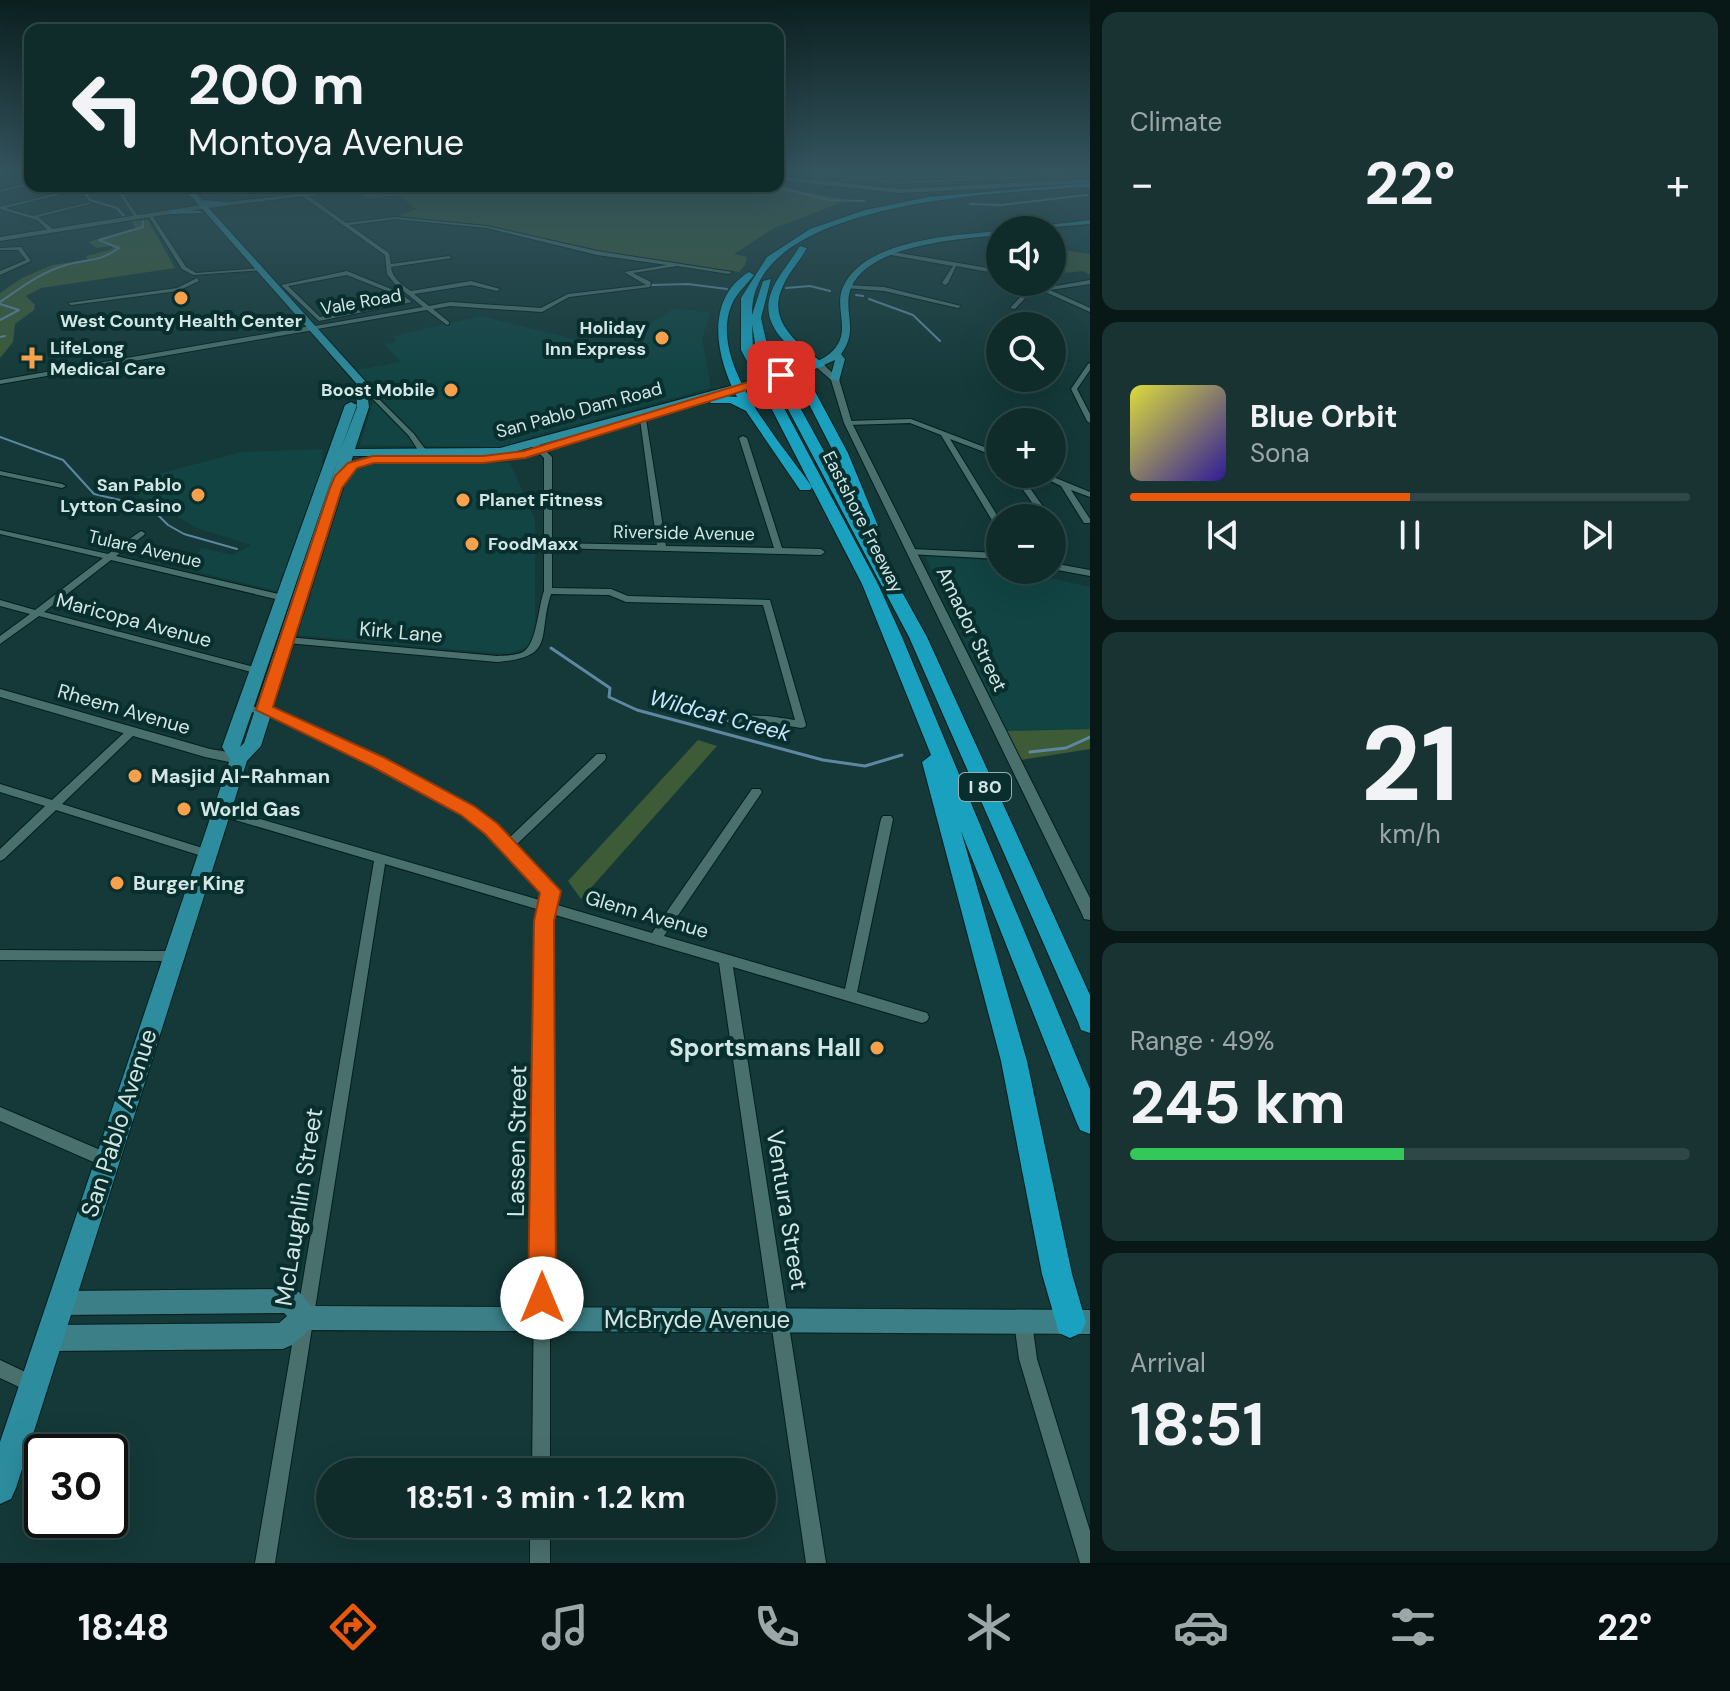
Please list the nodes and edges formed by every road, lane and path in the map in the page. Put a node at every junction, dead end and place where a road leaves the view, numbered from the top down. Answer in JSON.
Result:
{"nodes":[{"id":1,"x":168,"y":243,"type":"edge"},
{"id":2,"x":228,"y":243,"type":"edge"},
{"id":3,"x":234,"y":243,"type":"edge"},
{"id":4,"x":372,"y":243,"type":"edge"},
{"id":5,"x":548,"y":243,"type":"edge"},
{"id":6,"x":793,"y":243,"type":"edge"},
{"id":7,"x":813,"y":243,"type":"edge"},
{"id":8,"x":934,"y":243,"type":"edge"},
{"id":9,"x":803,"y":248,"type":"junction"},
{"id":10,"x":0,"y":249,"type":"edge"},
{"id":11,"x":887,"y":253,"type":"junction"},
{"id":12,"x":770,"y":257,"type":"junction"},
{"id":13,"x":449,"y":258,"type":"dead end"},
{"id":14,"x":675,"y":265,"type":"junction"},
{"id":15,"x":388,"y":266,"type":"junction"},
{"id":16,"x":954,"y":267,"type":"junction"},
{"id":17,"x":184,"y":268,"type":"junction"},
{"id":18,"x":254,"y":270,"type":"junction"},
{"id":19,"x":986,"y":270,"type":"edge"},
{"id":20,"x":729,"y":272,"type":"dead end"},
{"id":21,"x":0,"y":273,"type":"edge"},
{"id":22,"x":197,"y":277,"type":"junction"},
{"id":23,"x":180,"y":279,"type":"junction"},
{"id":24,"x":1090,"y":282,"type":"edge"},
{"id":25,"x":945,"y":283,"type":"dead end"},
{"id":26,"x":1066,"y":285,"type":"edge"},
{"id":27,"x":178,"y":289,"type":"junction"},
{"id":28,"x":497,"y":289,"type":"dead end"},
{"id":29,"x":846,"y":289,"type":"junction"},
{"id":30,"x":410,"y":293,"type":"junction"},
{"id":31,"x":1024,"y":296,"type":"edge"},
{"id":32,"x":1061,"y":296,"type":"edge"},
{"id":33,"x":71,"y":303,"type":"dead end"},
{"id":34,"x":958,"y":306,"type":"dead end"},
{"id":35,"x":427,"y":307,"type":"junction"},
{"id":36,"x":1013,"y":308,"type":"dead end"},
{"id":37,"x":1090,"y":310,"type":"edge"},
{"id":38,"x":389,"y":311,"type":"junction"},
{"id":39,"x":447,"y":323,"type":"dead end"},
{"id":40,"x":307,"y":328,"type":"junction"},
{"id":41,"x":805,"y":354,"type":"junction"},
{"id":42,"x":834,"y":355,"type":"junction"},
{"id":43,"x":819,"y":365,"type":"junction"},
{"id":44,"x":1090,"y":365,"type":"edge"},
{"id":45,"x":798,"y":371,"type":"junction"},
{"id":46,"x":347,"y":374,"type":"junction"},
{"id":47,"x":835,"y":379,"type":"junction"},
{"id":48,"x":0,"y":382,"type":"edge"},
{"id":49,"x":363,"y":386,"type":"junction"},
{"id":50,"x":736,"y":387,"type":"junction"},
{"id":51,"x":711,"y":399,"type":"junction"},
{"id":52,"x":755,"y":413,"type":"junction"},
{"id":53,"x":644,"y":415,"type":"junction"},
{"id":54,"x":1090,"y":421,"type":"edge"},
{"id":55,"x":848,"y":423,"type":"junction"},
{"id":56,"x":944,"y":435,"type":"junction"},
{"id":57,"x":743,"y":438,"type":"dead end"},
{"id":58,"x":539,"y":447,"type":"junction"},
{"id":59,"x":986,"y":451,"type":"edge"},
{"id":60,"x":424,"y":453,"type":"junction"},
{"id":61,"x":473,"y":453,"type":"junction"},
{"id":62,"x":342,"y":454,"type":"junction"},
{"id":63,"x":372,"y":456,"type":"junction"},
{"id":64,"x":396,"y":459,"type":"junction"},
{"id":65,"x":437,"y":459,"type":"junction"},
{"id":66,"x":0,"y":473,"type":"edge"},
{"id":67,"x":340,"y":478,"type":"junction"},
{"id":68,"x":62,"y":486,"type":"dead end"},
{"id":69,"x":1066,"y":486,"type":"edge"},
{"id":70,"x":1066,"y":488,"type":"edge"},
{"id":71,"x":1090,"y":495,"type":"edge"},
{"id":72,"x":986,"y":504,"type":"edge"},
{"id":73,"x":1087,"y":521,"type":"dead end"},
{"id":74,"x":0,"y":532,"type":"edge"},
{"id":75,"x":141,"y":533,"type":"dead end"},
{"id":76,"x":547,"y":545,"type":"junction"},
{"id":77,"x":662,"y":549,"type":"junction"},
{"id":78,"x":779,"y":551,"type":"junction"},
{"id":79,"x":821,"y":552,"type":"dead end"},
{"id":80,"x":911,"y":552,"type":"junction"},
{"id":81,"x":875,"y":554,"type":"junction"},
{"id":82,"x":986,"y":555,"type":"edge"},
{"id":83,"x":109,"y":557,"type":"junction"},
{"id":84,"x":1066,"y":569,"type":"edge"},
{"id":85,"x":1090,"y":573,"type":"edge"},
{"id":86,"x":870,"y":584,"type":"junction"},
{"id":87,"x":548,"y":591,"type":"junction"},
{"id":88,"x":284,"y":598,"type":"junction"},
{"id":89,"x":0,"y":603,"type":"edge"},
{"id":90,"x":37,"y":613,"type":"junction"},
{"id":91,"x":295,"y":616,"type":"junction"},
{"id":92,"x":276,"y":617,"type":"junction"},
{"id":93,"x":287,"y":640,"type":"junction"},
{"id":94,"x":0,"y":641,"type":"edge"},
{"id":95,"x":259,"y":671,"type":"junction"},
{"id":96,"x":0,"y":693,"type":"edge"},
{"id":97,"x":919,"y":703,"type":"junction"},
{"id":98,"x":255,"y":710,"type":"junction"},
{"id":99,"x":730,"y":721,"type":"dead end"},
{"id":100,"x":131,"y":732,"type":"junction"},
{"id":101,"x":601,"y":757,"type":"dead end"},
{"id":102,"x":239,"y":759,"type":"junction"},
{"id":103,"x":0,"y":788,"type":"edge"},
{"id":104,"x":756,"y":792,"type":"dead end"},
{"id":105,"x":53,"y":805,"type":"junction"},
{"id":106,"x":222,"y":812,"type":"junction"},
{"id":107,"x":887,"y":819,"type":"dead end"},
{"id":108,"x":508,"y":846,"type":"junction"},
{"id":109,"x":208,"y":854,"type":"junction"},
{"id":110,"x":0,"y":856,"type":"edge"},
{"id":111,"x":380,"y":859,"type":"junction"},
{"id":112,"x":547,"y":907,"type":"junction"},
{"id":113,"x":1090,"y":914,"type":"edge"},
{"id":114,"x":656,"y":937,"type":"junction"},
{"id":115,"x":0,"y":955,"type":"edge"},
{"id":116,"x":174,"y":956,"type":"junction"},
{"id":117,"x":725,"y":958,"type":"junction"},
{"id":118,"x":850,"y":995,"type":"junction"},
{"id":119,"x":922,"y":1017,"type":"dead end"},
{"id":120,"x":1090,"y":1022,"type":"edge"},
{"id":121,"x":0,"y":1114,"type":"edge"},
{"id":122,"x":1090,"y":1121,"type":"edge"},
{"id":123,"x":107,"y":1160,"type":"junction"},
{"id":124,"x":60,"y":1303,"type":"junction"},
{"id":125,"x":305,"y":1318,"type":"junction"},
{"id":126,"x":541,"y":1320,"type":"junction"},
{"id":127,"x":780,"y":1321,"type":"junction"},
{"id":128,"x":1023,"y":1322,"type":"junction"},
{"id":129,"x":1080,"y":1322,"type":"edge"},
{"id":130,"x":49,"y":1338,"type":"junction"},
{"id":131,"x":0,"y":1369,"type":"edge"},
{"id":132,"x":33,"y":1384,"type":"junction"},
{"id":133,"x":541,"y":1458,"type":"edge"},
{"id":134,"x":0,"y":1488,"type":"edge"},
{"id":135,"x":540,"y":1538,"type":"edge"},
{"id":136,"x":265,"y":1563,"type":"edge"},
{"id":137,"x":540,"y":1563,"type":"edge"},
{"id":138,"x":816,"y":1563,"type":"edge"},
{"id":139,"x":1090,"y":1563,"type":"edge"}],
"edges":[{"from":1,"to":17,"type":"street"},
{"from":2,"to":18,"type":"main road"},
{"from":3,"to":18,"type":"main road"},
{"from":4,"to":15,"type":"street"},
{"from":5,"to":14,"type":"street"},
{"from":6,"to":12,"type":"highway","name":"Eastshore Freeway","number":"I 80"},
{"from":7,"to":9,"type":"highway","name":"Eastshore Freeway","number":"I 80"},
{"from":8,"to":11,"type":"main road"},
{"from":9,"to":41,"type":"highway"},
{"from":9,"to":81,"type":"highway","name":"Eastshore Freeway","number":"I 80"},
{"from":10,"to":21,"type":"street"},
{"from":11,"to":16,"type":"street"},
{"from":11,"to":29,"type":"main road"},
{"from":12,"to":50,"type":"highway"},
{"from":12,"to":86,"type":"highway","name":"Eastshore Freeway","number":"I 80"},
{"from":13,"to":15,"type":"street"},
{"from":14,"to":20,"type":"street"},
{"from":14,"to":35,"type":"street","name":"Vale Road"},
{"from":15,"to":30,"type":"street"},
{"from":16,"to":19,"type":"street"},
{"from":16,"to":25,"type":"street"},
{"from":17,"to":22,"type":"street"},
{"from":17,"to":23,"type":"street"},
{"from":18,"to":22,"type":"street"},
{"from":18,"to":40,"type":"main road"},
{"from":22,"to":23,"type":"street"},
{"from":22,"to":27,"type":"street"},
{"from":23,"to":27,"type":"street"},
{"from":24,"to":26,"type":"street"},
{"from":27,"to":33,"type":"street"},
{"from":28,"to":30,"type":"street"},
{"from":29,"to":34,"type":"street"},
{"from":29,"to":42,"type":"main road"},
{"from":30,"to":35,"type":"street"},
{"from":31,"to":36,"type":"street"},
{"from":32,"to":37,"type":"street"},
{"from":35,"to":38,"type":"street","name":"Vale Road"},
{"from":35,"to":39,"type":"street"},
{"from":38,"to":38,"type":"street"},
{"from":38,"to":40,"type":"street","name":"Vale Road"},
{"from":40,"to":46,"type":"main road"},
{"from":40,"to":48,"type":"street","name":"Vale Road"},
{"from":41,"to":42,"type":"highway"},
{"from":41,"to":43,"type":"highway"},
{"from":42,"to":43,"type":"main road","name":"San Pablo Dam Road"},
{"from":42,"to":47,"type":"main road"},
{"from":43,"to":45,"type":"main road","name":"San Pablo Dam Road"},
{"from":43,"to":47,"type":"street"},
{"from":44,"to":54,"type":"street"},
{"from":45,"to":50,"type":"main road","name":"San Pablo Dam Road","bridge":true},
{"from":45,"to":81,"type":"highway"},
{"from":46,"to":49,"type":"main road"},
{"from":46,"to":62,"type":"main road","name":"San Pablo Avenue"},
{"from":47,"to":55,"type":"street","name":"Amador Street"},
{"from":49,"to":60,"type":"street"},
{"from":49,"to":62,"type":"main road","name":"San Pablo Avenue"},
{"from":50,"to":51,"type":"main road","name":"San Pablo Dam Road"},
{"from":50,"to":52,"type":"highway"},
{"from":50,"to":53,"type":"main road","name":"San Pablo Dam Road"},
{"from":51,"to":52,"type":"highway"},
{"from":51,"to":53,"type":"main road","name":"San Pablo Dam Road"},
{"from":52,"to":86,"type":"highway"},
{"from":53,"to":58,"type":"main road","name":"San Pablo Dam Road"},
{"from":53,"to":77,"type":"street"},
{"from":55,"to":56,"type":"street"},
{"from":55,"to":80,"type":"street","name":"Amador Street"},
{"from":56,"to":59,"type":"street"},
{"from":56,"to":72,"type":"street"},
{"from":57,"to":78,"type":"street"},
{"from":58,"to":61,"type":"main road","name":"San Pablo Dam Road"},
{"from":58,"to":65,"type":"main road","name":"San Pablo Dam Road"},
{"from":58,"to":76,"type":"street"},
{"from":60,"to":61,"type":"main road","name":"San Pablo Dam Road"},
{"from":60,"to":63,"type":"main road","name":"San Pablo Dam Road"},
{"from":60,"to":64,"type":"main road"},
{"from":61,"to":65,"type":"main road"},
{"from":62,"to":63,"type":"main road","name":"San Pablo Dam Road"},
{"from":62,"to":67,"type":"main road","name":"San Pablo Avenue"},
{"from":62,"to":88,"type":"main road","name":"San Pablo Avenue"},
{"from":63,"to":64,"type":"main road","name":"San Pablo Dam Road"},
{"from":63,"to":67,"type":"main road"},
{"from":64,"to":65,"type":"main road","name":"San Pablo Dam Road"},
{"from":66,"to":68,"type":"street"},
{"from":67,"to":91,"type":"main road","name":"San Pablo Avenue"},
{"from":69,"to":71,"type":"street"},
{"from":70,"to":73,"type":"street"},
{"from":74,"to":83,"type":"street","name":"Tulare Avenue"},
{"from":75,"to":83,"type":"street"},
{"from":76,"to":77,"type":"street","name":"Riverside Avenue"},
{"from":76,"to":87,"type":"street"},
{"from":77,"to":78,"type":"street","name":"Riverside Avenue"},
{"from":78,"to":79,"type":"street","name":"Riverside Avenue"},
{"from":80,"to":82,"type":"street"},
{"from":80,"to":113,"type":"street","name":"Amador Street"},
{"from":81,"to":120,"type":"highway","name":"Eastshore Freeway","number":"I 80"},
{"from":83,"to":88,"type":"street","name":"Tulare Avenue"},
{"from":83,"to":90,"type":"street"},
{"from":84,"to":85,"type":"street"},
{"from":86,"to":97,"type":"highway","name":"Eastshore Freeway","number":"I 80"},
{"from":87,"to":93,"type":"street","name":"Kirk Lane"},
{"from":87,"to":99,"type":"street"},
{"from":88,"to":91,"type":"main road"},
{"from":88,"to":92,"type":"main road","name":"San Pablo Avenue"},
{"from":89,"to":90,"type":"street","name":"Maricopa Avenue"},
{"from":90,"to":94,"type":"street"},
{"from":90,"to":95,"type":"street","name":"Maricopa Avenue"},
{"from":91,"to":93,"type":"main road","name":"San Pablo Avenue"},
{"from":92,"to":93,"type":"main road"},
{"from":92,"to":95,"type":"main road","name":"San Pablo Avenue"},
{"from":93,"to":98,"type":"main road","name":"San Pablo Avenue"},
{"from":95,"to":98,"type":"main road","name":"San Pablo Avenue"},
{"from":96,"to":100,"type":"street","name":"Rheem Avenue"},
{"from":97,"to":122,"type":"highway","name":"Eastshore Freeway","number":"I 80"},
{"from":97,"to":129,"type":"highway"},
{"from":98,"to":102,"type":"main road","name":"San Pablo Avenue"},
{"from":98,"to":108,"type":"street"},
{"from":100,"to":102,"type":"street","name":"Rheem Avenue"},
{"from":100,"to":105,"type":"street"},
{"from":101,"to":108,"type":"street"},
{"from":102,"to":106,"type":"main road","name":"San Pablo Avenue"},
{"from":103,"to":105,"type":"street"},
{"from":104,"to":114,"type":"street"},
{"from":105,"to":109,"type":"street"},
{"from":105,"to":110,"type":"street"},
{"from":106,"to":109,"type":"main road","name":"San Pablo Avenue"},
{"from":106,"to":111,"type":"street","name":"Glenn Avenue"},
{"from":107,"to":118,"type":"street"},
{"from":108,"to":112,"type":"street"},
{"from":109,"to":116,"type":"main road","name":"San Pablo Avenue"},
{"from":111,"to":112,"type":"street","name":"Glenn Avenue"},
{"from":111,"to":125,"type":"street","name":"McLaughlin Street"},
{"from":112,"to":114,"type":"street","name":"Glenn Avenue"},
{"from":112,"to":126,"type":"street","name":"Lassen Street"},
{"from":114,"to":117,"type":"street","name":"Glenn Avenue"},
{"from":115,"to":116,"type":"street"},
{"from":116,"to":123,"type":"main road","name":"San Pablo Avenue"},
{"from":117,"to":118,"type":"street","name":"Glenn Avenue"},
{"from":117,"to":127,"type":"street","name":"Ventura Street"},
{"from":118,"to":119,"type":"street","name":"Glenn Avenue"},
{"from":121,"to":123,"type":"street"},
{"from":123,"to":124,"type":"main road","name":"San Pablo Avenue"},
{"from":124,"to":125,"type":"main road","name":"McBryde Avenue"},
{"from":124,"to":130,"type":"main road","name":"San Pablo Avenue"},
{"from":125,"to":126,"type":"main road","name":"McBryde Avenue"},
{"from":125,"to":130,"type":"main road","name":"McBryde Avenue"},
{"from":125,"to":136,"type":"street","name":"McLaughlin Street"},
{"from":126,"to":127,"type":"main road","name":"McBryde Avenue"},
{"from":126,"to":133,"type":"street","name":"Lassen Street"},
{"from":127,"to":128,"type":"main road","name":"McBryde Avenue"},
{"from":127,"to":138,"type":"street","name":"Ventura Street"},
{"from":128,"to":129,"type":"main road","name":"McBryde Avenue"},
{"from":128,"to":139,"type":"street"},
{"from":130,"to":132,"type":"main road","name":"San Pablo Avenue"},
{"from":131,"to":132,"type":"street"},
{"from":132,"to":134,"type":"main road","name":"San Pablo Avenue"},
{"from":135,"to":137,"type":"street"}]}
